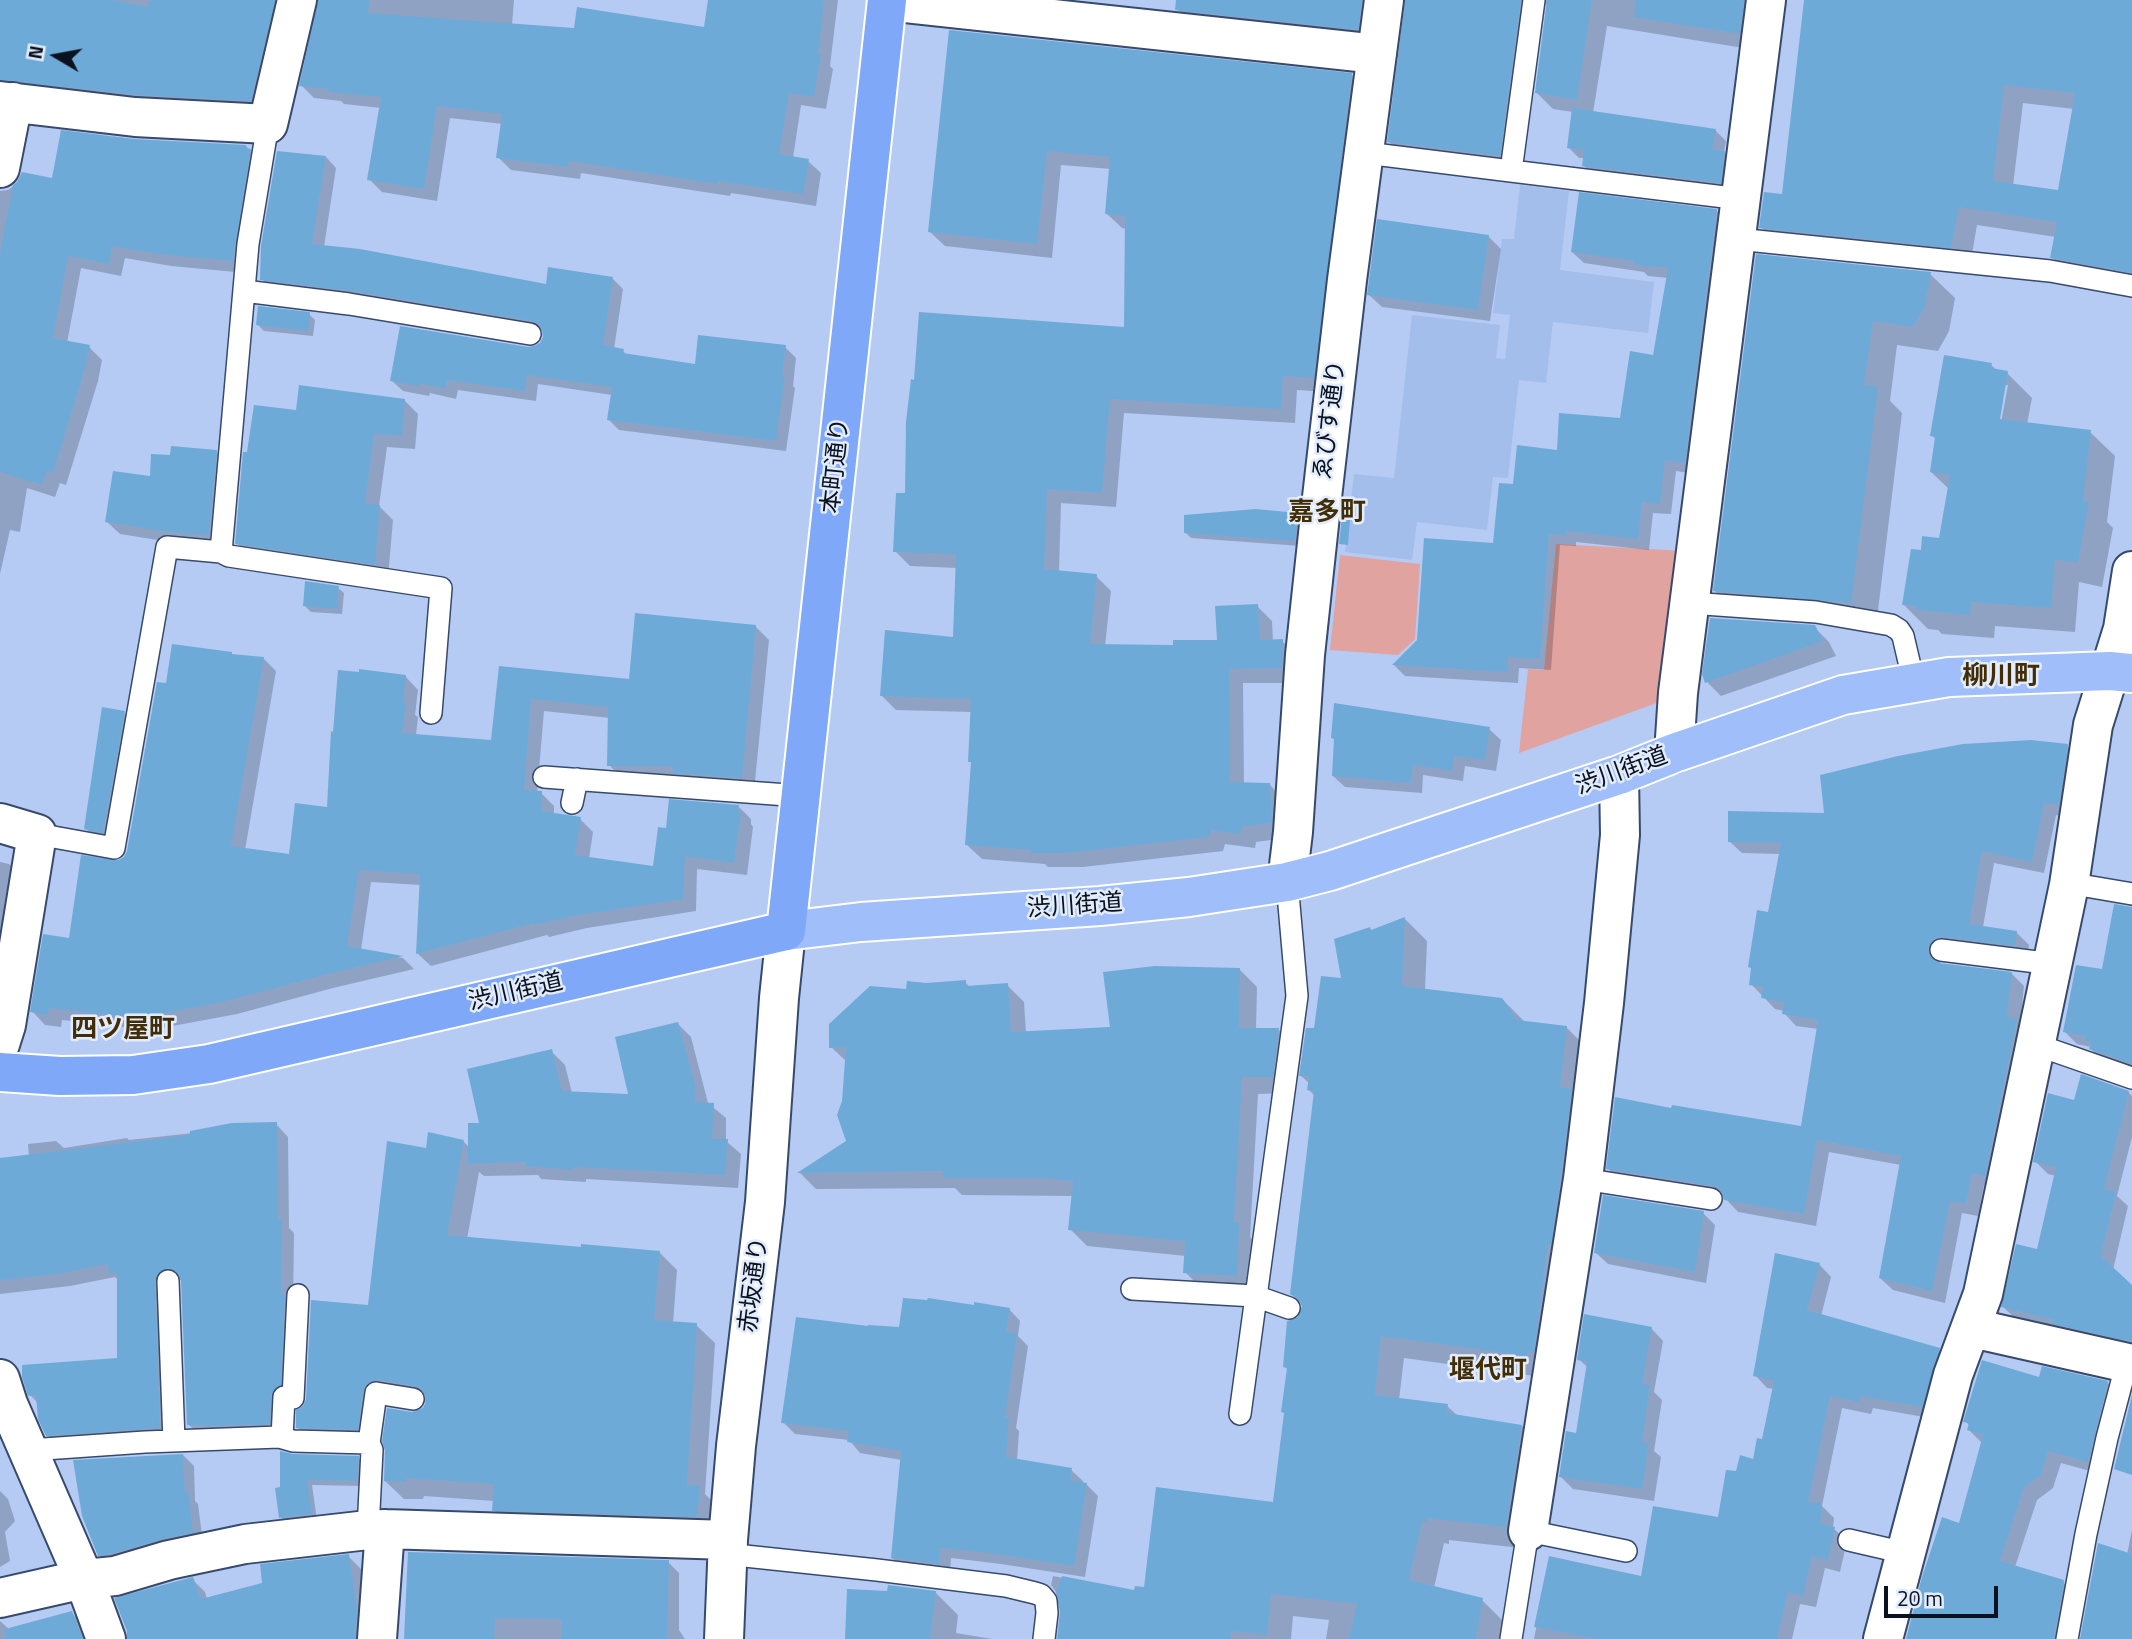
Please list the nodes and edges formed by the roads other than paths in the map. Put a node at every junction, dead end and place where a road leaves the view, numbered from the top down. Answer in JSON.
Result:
{"nodes":[{"id":1,"x":297,"y":0,"type":"edge"},
{"id":2,"x":1384,"y":0,"type":"edge"},
{"id":3,"x":1534,"y":0,"type":"edge"},
{"id":4,"x":1766,"y":0,"type":"edge"},
{"id":5,"x":887,"y":1,"type":"edge"},
{"id":6,"x":1377,"y":54,"type":"junction"},
{"id":7,"x":6,"y":102,"type":"edge"},
{"id":8,"x":268,"y":124,"type":"junction"},
{"id":9,"x":1382,"y":155,"type":"dead end"},
{"id":10,"x":0,"y":168,"type":"edge"},
{"id":11,"x":1511,"y":172,"type":"junction"},
{"id":12,"x":1741,"y":199,"type":"junction"},
{"id":13,"x":1737,"y":239,"type":"junction"},
{"id":14,"x":2132,"y":286,"type":"edge"},
{"id":15,"x":244,"y":291,"type":"junction"},
{"id":16,"x":530,"y":334,"type":"dead end"},
{"id":17,"x":220,"y":552,"type":"junction"},
{"id":18,"x":2132,"y":571,"type":"edge"},
{"id":19,"x":1690,"y":603,"type":"junction"},
{"id":20,"x":2121,"y":672,"type":"edge"},
{"id":21,"x":1913,"y":683,"type":"junction"},
{"id":22,"x":431,"y":713,"type":"dead end"},
{"id":23,"x":1674,"y":754,"type":"junction"},
{"id":24,"x":1619,"y":775,"type":"junction"},
{"id":25,"x":544,"y":777,"type":"dead end"},
{"id":26,"x":577,"y":779,"type":"junction"},
{"id":27,"x":801,"y":796,"type":"junction"},
{"id":28,"x":572,"y":803,"type":"dead end"},
{"id":29,"x":0,"y":823,"type":"edge"},
{"id":30,"x":37,"y":834,"type":"junction"},
{"id":31,"x":1287,"y":882,"type":"junction"},
{"id":32,"x":2068,"y":883,"type":"junction"},
{"id":33,"x":2132,"y":894,"type":"edge"},
{"id":34,"x":786,"y":931,"type":"junction"},
{"id":35,"x":1941,"y":950,"type":"dead end"},
{"id":36,"x":2053,"y":964,"type":"junction"},
{"id":37,"x":0,"y":1044,"type":"edge"},
{"id":38,"x":2037,"y":1045,"type":"junction"},
{"id":39,"x":0,"y":1072,"type":"edge"},
{"id":40,"x":2132,"y":1078,"type":"edge"},
{"id":41,"x":1583,"y":1179,"type":"junction"},
{"id":42,"x":1711,"y":1199,"type":"dead end"},
{"id":43,"x":167,"y":1281,"type":"dead end"},
{"id":44,"x":1132,"y":1289,"type":"dead end"},
{"id":45,"x":298,"y":1296,"type":"dead end"},
{"id":46,"x":1255,"y":1296,"type":"junction"},
{"id":47,"x":1289,"y":1308,"type":"dead end"},
{"id":48,"x":1972,"y":1328,"type":"junction"},
{"id":49,"x":2130,"y":1363,"type":"edge"},
{"id":50,"x":3,"y":1396,"type":"edge"},
{"id":51,"x":413,"y":1399,"type":"dead end"},
{"id":52,"x":1240,"y":1414,"type":"dead end"},
{"id":53,"x":282,"y":1438,"type":"junction"},
{"id":54,"x":174,"y":1441,"type":"junction"},
{"id":55,"x":369,"y":1443,"type":"junction"},
{"id":56,"x":29,"y":1454,"type":"junction"},
{"id":57,"x":377,"y":1530,"type":"junction"},
{"id":58,"x":1528,"y":1531,"type":"junction"},
{"id":59,"x":1849,"y":1540,"type":"dead end"},
{"id":60,"x":727,"y":1547,"type":"junction"},
{"id":61,"x":1626,"y":1551,"type":"dead end"},
{"id":62,"x":1905,"y":1553,"type":"junction"},
{"id":63,"x":83,"y":1579,"type":"junction"},
{"id":64,"x":0,"y":1598,"type":"edge"},
{"id":65,"x":106,"y":1639,"type":"edge"},
{"id":66,"x":377,"y":1639,"type":"edge"},
{"id":67,"x":724,"y":1639,"type":"edge"},
{"id":68,"x":1044,"y":1639,"type":"edge"},
{"id":69,"x":1511,"y":1639,"type":"edge"},
{"id":70,"x":1883,"y":1639,"type":"edge"},
{"id":71,"x":2067,"y":1639,"type":"edge"}],
"edges":[{"from":1,"to":8,"type":"street"},
{"from":2,"to":6,"type":"street","name":"ゑびす通り"},
{"from":3,"to":11,"type":"lane"},
{"from":4,"to":12,"type":"street"},
{"from":5,"to":6,"type":"street"},
{"from":5,"to":27,"type":"highway","name":"本町通り"},
{"from":6,"to":31,"type":"street","name":"ゑびす通り"},
{"from":7,"to":8,"type":"street"},
{"from":7,"to":10,"type":"street"},
{"from":8,"to":15,"type":"lane"},
{"from":9,"to":11,"type":"lane"},
{"from":11,"to":12,"type":"lane"},
{"from":12,"to":13,"type":"street"},
{"from":13,"to":14,"type":"lane"},
{"from":13,"to":19,"type":"street"},
{"from":15,"to":16,"type":"lane"},
{"from":15,"to":17,"type":"lane"},
{"from":17,"to":22,"type":"lane"},
{"from":17,"to":30,"type":"lane"},
{"from":18,"to":20,"type":"street"},
{"from":19,"to":21,"type":"lane"},
{"from":19,"to":23,"type":"street"},
{"from":20,"to":21,"type":"main road","name":"渋川街道"},
{"from":20,"to":32,"type":"street"},
{"from":21,"to":23,"type":"main road","name":"渋川街道"},
{"from":23,"to":24,"type":"main road","name":"渋川街道"},
{"from":24,"to":31,"type":"main road","name":"渋川街道"},
{"from":24,"to":41,"type":"street"},
{"from":25,"to":26,"type":"lane"},
{"from":26,"to":27,"type":"lane"},
{"from":26,"to":28,"type":"lane"},
{"from":27,"to":34,"type":"highway","name":"本町通り"},
{"from":29,"to":30,"type":"street"},
{"from":30,"to":37,"type":"street"},
{"from":31,"to":34,"type":"main road","name":"渋川街道"},
{"from":31,"to":46,"type":"lane"},
{"from":32,"to":33,"type":"lane"},
{"from":32,"to":36,"type":"street"},
{"from":34,"to":39,"type":"highway","name":"渋川街道"},
{"from":34,"to":60,"type":"street","name":"赤坂通り"},
{"from":35,"to":36,"type":"lane"},
{"from":36,"to":38,"type":"street"},
{"from":38,"to":40,"type":"lane"},
{"from":38,"to":48,"type":"street"},
{"from":41,"to":42,"type":"lane"},
{"from":41,"to":58,"type":"street"},
{"from":43,"to":54,"type":"lane"},
{"from":44,"to":46,"type":"lane"},
{"from":45,"to":53,"type":"lane"},
{"from":46,"to":47,"type":"lane"},
{"from":46,"to":52,"type":"lane"},
{"from":48,"to":49,"type":"street"},
{"from":48,"to":62,"type":"street"},
{"from":49,"to":71,"type":"lane"},
{"from":50,"to":56,"type":"street"},
{"from":51,"to":55,"type":"lane"},
{"from":53,"to":54,"type":"lane"},
{"from":53,"to":55,"type":"lane"},
{"from":54,"to":56,"type":"lane"},
{"from":55,"to":57,"type":"lane"},
{"from":56,"to":63,"type":"street"},
{"from":57,"to":60,"type":"street"},
{"from":57,"to":63,"type":"street"},
{"from":57,"to":66,"type":"street"},
{"from":58,"to":61,"type":"lane"},
{"from":58,"to":69,"type":"lane"},
{"from":59,"to":62,"type":"lane"},
{"from":60,"to":67,"type":"street","name":"赤坂通り"},
{"from":60,"to":68,"type":"lane"},
{"from":62,"to":70,"type":"street"},
{"from":63,"to":64,"type":"street"},
{"from":63,"to":65,"type":"street"}]}
